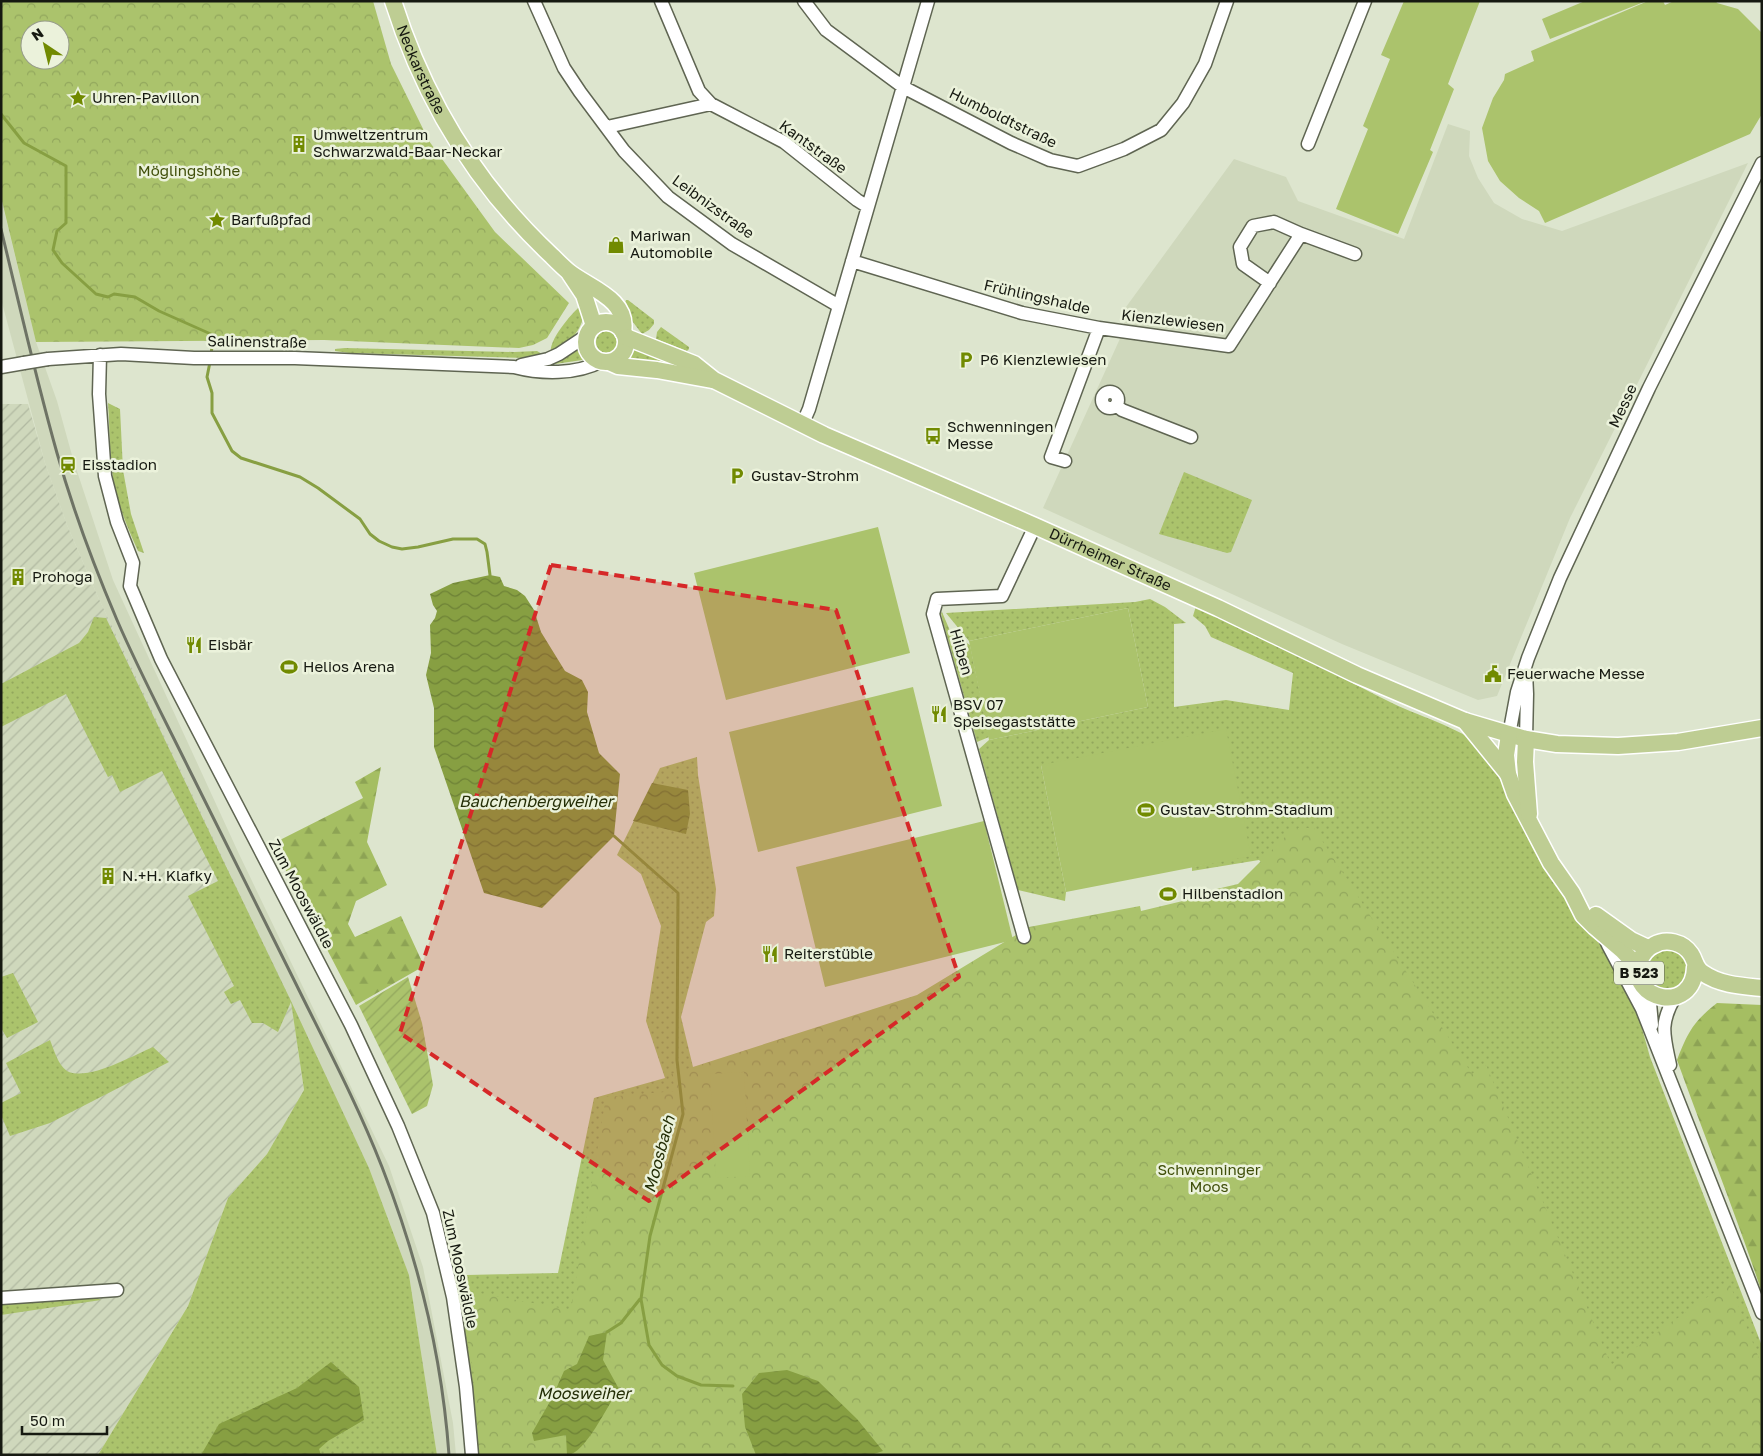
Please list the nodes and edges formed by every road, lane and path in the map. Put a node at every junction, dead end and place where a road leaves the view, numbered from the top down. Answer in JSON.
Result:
{"nodes":[{"id":1,"x":393,"y":1,"type":"edge"},
{"id":2,"x":534,"y":1,"type":"edge"},
{"id":3,"x":661,"y":1,"type":"edge"},
{"id":4,"x":804,"y":1,"type":"edge"},
{"id":5,"x":928,"y":1,"type":"edge"},
{"id":6,"x":1227,"y":1,"type":"edge"},
{"id":7,"x":1364,"y":1,"type":"edge"},
{"id":8,"x":903,"y":87,"type":"junction"},
{"id":9,"x":710,"y":104,"type":"junction"},
{"id":10,"x":607,"y":127,"type":"junction"},
{"id":11,"x":1308,"y":144,"type":"dead end"},
{"id":12,"x":1762,"y":163,"type":"edge"},
{"id":13,"x":868,"y":207,"type":"junction"},
{"id":14,"x":1301,"y":234,"type":"junction"},
{"id":15,"x":1355,"y":254,"type":"dead end"},
{"id":16,"x":852,"y":261,"type":"junction"},
{"id":17,"x":569,"y":272,"type":"junction"},
{"id":18,"x":1270,"y":283,"type":"junction"},
{"id":19,"x":839,"y":306,"type":"junction"},
{"id":20,"x":1099,"y":328,"type":"junction"},
{"id":21,"x":591,"y":330,"type":"junction"},
{"id":22,"x":624,"y":334,"type":"junction"},
{"id":23,"x":100,"y":354,"type":"junction"},
{"id":24,"x":605,"y":361,"type":"junction"},
{"id":25,"x":514,"y":366,"type":"junction"},
{"id":26,"x":1,"y":367,"type":"edge"},
{"id":27,"x":714,"y":380,"type":"junction"},
{"id":28,"x":1116,"y":405,"type":"dead end"},
{"id":29,"x":802,"y":425,"type":"junction"},
{"id":30,"x":1191,"y":437,"type":"dead end"},
{"id":31,"x":1065,"y":461,"type":"dead end"},
{"id":32,"x":1035,"y":526,"type":"junction"},
{"id":33,"x":1526,"y":667,"type":"junction"},
{"id":34,"x":1465,"y":721,"type":"junction"},
{"id":35,"x":1762,"y":728,"type":"edge"},
{"id":36,"x":1508,"y":735,"type":"junction"},
{"id":37,"x":1526,"y":739,"type":"junction"},
{"id":38,"x":1508,"y":774,"type":"junction"},
{"id":39,"x":1529,"y":820,"type":"junction"},
{"id":40,"x":1572,"y":893,"type":"junction"},
{"id":41,"x":1605,"y":936,"type":"junction"},
{"id":42,"x":1024,"y":937,"type":"dead end"},
{"id":43,"x":1648,"y":948,"type":"junction"},
{"id":44,"x":1638,"y":967,"type":"junction"},
{"id":45,"x":1695,"y":967,"type":"junction"},
{"id":46,"x":1762,"y":988,"type":"edge"},
{"id":47,"x":1649,"y":992,"type":"junction"},
{"id":48,"x":1682,"y":993,"type":"junction"},
{"id":49,"x":1762,"y":996,"type":"edge"},
{"id":50,"x":1653,"y":1036,"type":"junction"},
{"id":51,"x":1678,"y":1100,"type":"junction"},
{"id":52,"x":117,"y":1290,"type":"dead end"},
{"id":53,"x":1,"y":1298,"type":"edge"},
{"id":54,"x":1762,"y":1313,"type":"edge"},
{"id":55,"x":472,"y":1455,"type":"edge"}],
"edges":[{"from":1,"to":17,"type":"main road","name":"Neckarstraße"},
{"from":2,"to":10,"type":"street","name":"Leibnizstraße"},
{"from":3,"to":9,"type":"street","name":"Kantstraße"},
{"from":4,"to":8,"type":"street","name":"Humboldtstraße"},
{"from":5,"to":8,"type":"street"},
{"from":6,"to":8,"type":"street","name":"Humboldtstraße"},
{"from":7,"to":11,"type":"street"},
{"from":8,"to":13,"type":"street"},
{"from":9,"to":10,"type":"street"},
{"from":9,"to":13,"type":"street","name":"Kantstraße"},
{"from":10,"to":19,"type":"street","name":"Leibnizstraße"},
{"from":12,"to":33,"type":"street","name":"Messe"},
{"from":13,"to":16,"type":"street"},
{"from":14,"to":15,"type":"street"},
{"from":14,"to":18,"type":"street","name":"Kienzlewiesen"},
{"from":14,"to":18,"type":"street"},
{"from":16,"to":19,"type":"street"},
{"from":16,"to":20,"type":"street","name":"Frühlingshalde"},
{"from":17,"to":21,"type":"main road","name":"Neckarstraße"},
{"from":17,"to":22,"type":"main road","name":"Neckarstraße"},
{"from":18,"to":20,"type":"street","name":"Kienzlewiesen"},
{"from":19,"to":29,"type":"street"},
{"from":20,"to":31,"type":"street","name":"Frühlingshalde"},
{"from":21,"to":22,"type":"main road"},
{"from":21,"to":24,"type":"main road"},
{"from":21,"to":25,"type":"street","name":"Salinenstraße"},
{"from":22,"to":24,"type":"main road"},
{"from":22,"to":27,"type":"main road","name":"Dürrheimer Straße"},
{"from":23,"to":25,"type":"street","name":"Salinenstraße"},
{"from":23,"to":26,"type":"street","name":"Salinenstraße","bridge":true},
{"from":23,"to":55,"type":"street","name":"Zum Mooswäldle"},
{"from":24,"to":25,"type":"street","name":"Salinenstraße"},
{"from":24,"to":27,"type":"main road","name":"Dürrheimer Straße"},
{"from":27,"to":29,"type":"main road","name":"Dürrheimer Straße"},
{"from":28,"to":30,"type":"street"},
{"from":29,"to":32,"type":"main road","name":"Dürrheimer Straße"},
{"from":32,"to":34,"type":"main road","name":"Dürrheimer Straße"},
{"from":32,"to":42,"type":"street","name":"Hilben"},
{"from":33,"to":36,"type":"street","name":"Messe"},
{"from":33,"to":37,"type":"street","name":"Messe"},
{"from":34,"to":36,"type":"main road","name":"Dürrheimer Straße"},
{"from":34,"to":38,"type":"main road"},
{"from":35,"to":37,"type":"main road","name":"Dürrheimer Straße"},
{"from":36,"to":37,"type":"main road","name":"Dürrheimer Straße"},
{"from":36,"to":38,"type":"main road"},
{"from":37,"to":39,"type":"main road"},
{"from":38,"to":39,"type":"main road"},
{"from":39,"to":40,"type":"main road"},
{"from":40,"to":41,"type":"main road"},
{"from":40,"to":43,"type":"main road"},
{"from":41,"to":44,"type":"main road"},
{"from":41,"to":50,"type":"street"},
{"from":43,"to":44,"type":"main road","number":"B 523"},
{"from":43,"to":45,"type":"main road","number":"B 523"},
{"from":44,"to":47,"type":"main road","number":"B 523"},
{"from":45,"to":46,"type":"main road"},
{"from":45,"to":48,"type":"main road"},
{"from":47,"to":48,"type":"main road","number":"B 523"},
{"from":47,"to":50,"type":"street"},
{"from":48,"to":49,"type":"main road"},
{"from":48,"to":51,"type":"street"},
{"from":50,"to":51,"type":"street"},
{"from":51,"to":54,"type":"street"},
{"from":52,"to":53,"type":"street"}]}
